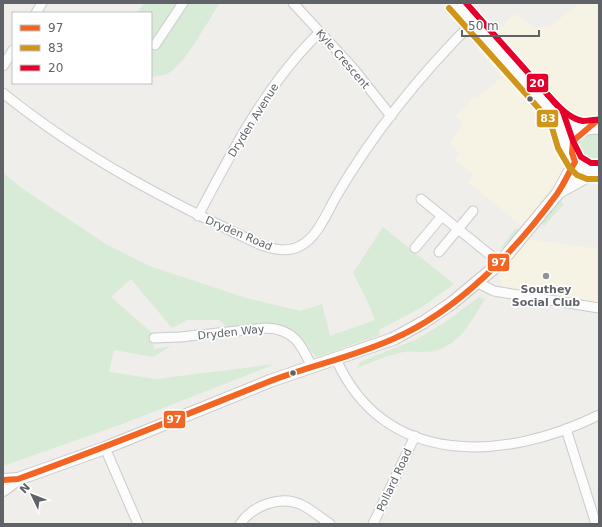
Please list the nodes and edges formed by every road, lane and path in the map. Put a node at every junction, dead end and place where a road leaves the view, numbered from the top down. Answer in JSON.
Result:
{"nodes":[{"id":1,"x":42,"y":3,"type":"edge"},
{"id":2,"x":183,"y":3,"type":"edge"},
{"id":3,"x":293,"y":3,"type":"edge"},
{"id":4,"x":455,"y":3,"type":"edge"},
{"id":5,"x":37,"y":12,"type":"edge"},
{"id":6,"x":472,"y":23,"type":"junction"},
{"id":7,"x":320,"y":32,"type":"junction"},
{"id":8,"x":154,"y":46,"type":"dead end"},
{"id":9,"x":12,"y":52,"type":"edge"},
{"id":10,"x":3,"y":66,"type":"edge"},
{"id":11,"x":3,"y":93,"type":"edge"},
{"id":12,"x":391,"y":116,"type":"junction"},
{"id":13,"x":557,"y":117,"type":"junction"},
{"id":14,"x":599,"y":119,"type":"edge"},
{"id":15,"x":591,"y":128,"type":"edge"},
{"id":16,"x":574,"y":159,"type":"junction"},
{"id":17,"x":597,"y":172,"type":"edge"},
{"id":18,"x":558,"y":193,"type":"junction"},
{"id":19,"x":422,"y":199,"type":"dead end"},
{"id":20,"x":473,"y":211,"type":"dead end"},
{"id":21,"x":198,"y":216,"type":"junction"},
{"id":22,"x":442,"y":216,"type":"junction"},
{"id":23,"x":458,"y":229,"type":"junction"},
{"id":24,"x":414,"y":248,"type":"dead end"},
{"id":25,"x":439,"y":252,"type":"dead end"},
{"id":26,"x":500,"y":263,"type":"junction"},
{"id":27,"x":478,"y":283,"type":"junction"},
{"id":28,"x":599,"y":308,"type":"edge"},
{"id":29,"x":154,"y":338,"type":"dead end"},
{"id":30,"x":336,"y":359,"type":"junction"},
{"id":31,"x":312,"y":367,"type":"junction"},
{"id":32,"x":599,"y":415,"type":"edge"},
{"id":33,"x":566,"y":429,"type":"junction"},
{"id":34,"x":415,"y":436,"type":"junction"},
{"id":35,"x":105,"y":448,"type":"junction"},
{"id":36,"x":18,"y":479,"type":"junction"},
{"id":37,"x":3,"y":480,"type":"edge"},
{"id":38,"x":3,"y":490,"type":"edge"},
{"id":39,"x":597,"y":523,"type":"edge"},
{"id":40,"x":138,"y":524,"type":"edge"},
{"id":41,"x":240,"y":524,"type":"edge"},
{"id":42,"x":330,"y":524,"type":"edge"},
{"id":43,"x":373,"y":524,"type":"edge"}],
"edges":[{"from":1,"to":5,"type":"street"},
{"from":2,"to":8,"type":"street"},
{"from":3,"to":7,"type":"street","name":"Kyle Crescent"},
{"from":4,"to":6,"type":"street"},
{"from":6,"to":12,"type":"street","name":"Dryden Road"},
{"from":6,"to":13,"type":"street"},
{"from":7,"to":12,"type":"street","name":"Kyle Crescent"},
{"from":7,"to":21,"type":"street","name":"Dryden Avenue"},
{"from":9,"to":10,"type":"street"},
{"from":11,"to":21,"type":"street","name":"Dryden Road"},
{"from":12,"to":21,"type":"street","name":"Dryden Road"},
{"from":13,"to":15,"type":"street"},
{"from":13,"to":16,"type":"street"},
{"from":14,"to":15,"type":"street"},
{"from":15,"to":16,"type":"street"},
{"from":16,"to":17,"type":"street"},
{"from":16,"to":18,"type":"street"},
{"from":17,"to":18,"type":"street"},
{"from":18,"to":26,"type":"street"},
{"from":19,"to":22,"type":"street"},
{"from":20,"to":23,"type":"street"},
{"from":22,"to":23,"type":"street"},
{"from":22,"to":24,"type":"street"},
{"from":23,"to":25,"type":"street"},
{"from":23,"to":26,"type":"street"},
{"from":26,"to":27,"type":"street"},
{"from":27,"to":28,"type":"street"},
{"from":27,"to":30,"type":"street"},
{"from":29,"to":31,"type":"street","name":"Dryden Way"},
{"from":30,"to":31,"type":"street"},
{"from":30,"to":34,"type":"street"},
{"from":31,"to":35,"type":"street"},
{"from":32,"to":33,"type":"street"},
{"from":33,"to":34,"type":"street"},
{"from":33,"to":39,"type":"street"},
{"from":34,"to":43,"type":"street","name":"Pollard Road"},
{"from":35,"to":36,"type":"street"},
{"from":35,"to":40,"type":"street"},
{"from":36,"to":37,"type":"street"},
{"from":36,"to":38,"type":"street"},
{"from":41,"to":42,"type":"street"}]}
